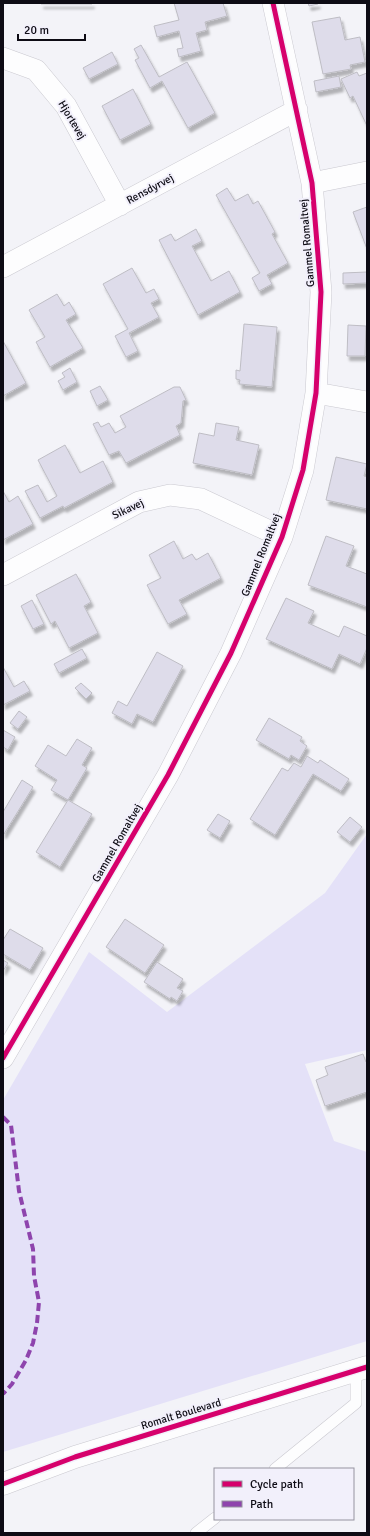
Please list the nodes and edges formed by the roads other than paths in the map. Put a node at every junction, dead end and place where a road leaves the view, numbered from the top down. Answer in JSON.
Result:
{"nodes":[{"id":1,"x":273,"y":3,"type":"edge"},
{"id":2,"x":3,"y":58,"type":"edge"},
{"id":3,"x":297,"y":110,"type":"junction"},
{"id":4,"x":367,"y":172,"type":"edge"},
{"id":5,"x":312,"y":183,"type":"junction"},
{"id":6,"x":120,"y":205,"type":"junction"},
{"id":7,"x":3,"y":268,"type":"edge"},
{"id":8,"x":316,"y":394,"type":"junction"},
{"id":9,"x":367,"y":402,"type":"edge"},
{"id":10,"x":282,"y":537,"type":"junction"},
{"id":11,"x":3,"y":575,"type":"edge"},
{"id":12,"x":3,"y":1058,"type":"edge"},
{"id":13,"x":361,"y":1368,"type":"edge"},
{"id":14,"x":276,"y":1468,"type":"edge"},
{"id":15,"x":3,"y":1484,"type":"edge"},
{"id":16,"x":214,"y":1519,"type":"edge"},
{"id":17,"x":196,"y":1533,"type":"edge"}],
"edges":[{"from":1,"to":3,"type":"street","name":"Gammel Romaltvej"},
{"from":2,"to":6,"type":"street","name":"Hjortevej"},
{"from":3,"to":5,"type":"street","name":"Gammel Romaltvej"},
{"from":3,"to":6,"type":"street","name":"Rensdyrvej"},
{"from":4,"to":5,"type":"street"},
{"from":5,"to":8,"type":"street","name":"Gammel Romaltvej"},
{"from":6,"to":7,"type":"street","name":"Rensdyrvej"},
{"from":8,"to":9,"type":"street"},
{"from":8,"to":10,"type":"street","name":"Gammel Romaltvej"},
{"from":10,"to":11,"type":"street","name":"Sikavej"},
{"from":10,"to":12,"type":"street","name":"Gammel Romaltvej"},
{"from":13,"to":14,"type":"lane","name":"Romalt Boulevard"},
{"from":13,"to":15,"type":"street","name":"Romalt Boulevard"},
{"from":16,"to":17,"type":"lane"}]}
